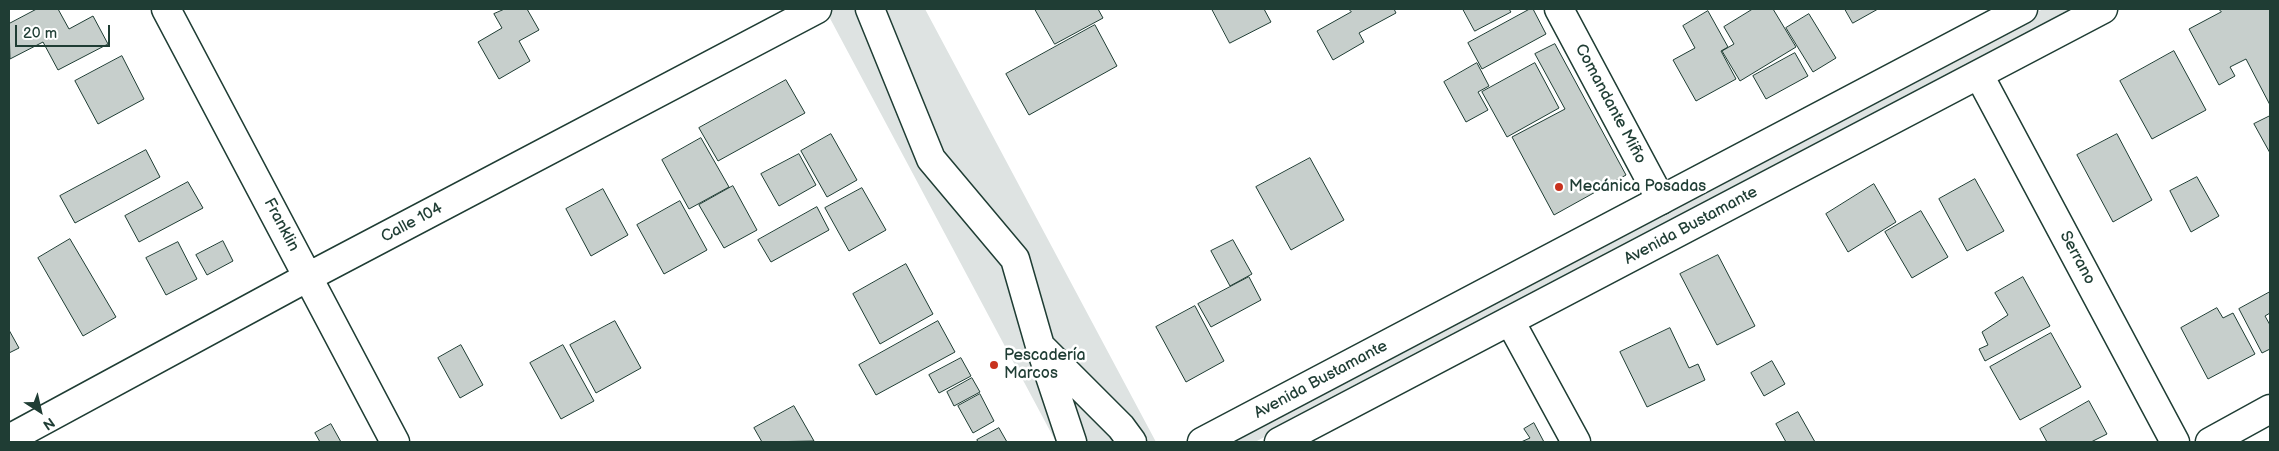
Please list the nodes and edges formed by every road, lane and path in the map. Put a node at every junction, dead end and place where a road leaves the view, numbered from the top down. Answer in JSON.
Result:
{"nodes":[{"id":1,"x":166,"y":9,"type":"edge"},
{"id":2,"x":817,"y":9,"type":"edge"},
{"id":3,"x":870,"y":9,"type":"edge"},
{"id":4,"x":1559,"y":9,"type":"edge"},
{"id":5,"x":2023,"y":9,"type":"edge"},
{"id":6,"x":2103,"y":9,"type":"edge"},
{"id":7,"x":1979,"y":74,"type":"junction"},
{"id":8,"x":1661,"y":200,"type":"junction"},
{"id":9,"x":308,"y":277,"type":"junction"},
{"id":10,"x":1510,"y":321,"type":"junction"},
{"id":11,"x":1040,"y":346,"type":"junction"},
{"id":12,"x":2270,"y":409,"type":"edge"},
{"id":13,"x":9,"y":439,"type":"edge"},
{"id":14,"x":395,"y":442,"type":"edge"},
{"id":15,"x":1072,"y":442,"type":"edge"},
{"id":16,"x":1132,"y":442,"type":"edge"},
{"id":17,"x":1202,"y":442,"type":"edge"},
{"id":18,"x":1280,"y":442,"type":"edge"},
{"id":19,"x":1576,"y":442,"type":"edge"},
{"id":20,"x":2175,"y":442,"type":"edge"},
{"id":21,"x":2210,"y":442,"type":"edge"}],
"edges":[{"from":1,"to":9,"type":"main road","name":"Franklin"},
{"from":2,"to":9,"type":"main road","name":"Calle 104"},
{"from":3,"to":11,"type":"main road"},
{"from":4,"to":8,"type":"main road","name":"Comandante Miño"},
{"from":5,"to":8,"type":"main road","name":"Avenida Bustamante"},
{"from":6,"to":7,"type":"main road","name":"Avenida Bustamante"},
{"from":7,"to":10,"type":"main road","name":"Avenida Bustamante"},
{"from":7,"to":20,"type":"main road","name":"Serrano"},
{"from":8,"to":17,"type":"main road","name":"Avenida Bustamante"},
{"from":9,"to":13,"type":"main road","name":"Calle 104"},
{"from":9,"to":14,"type":"main road","name":"Franklin"},
{"from":10,"to":18,"type":"main road","name":"Avenida Bustamante"},
{"from":10,"to":19,"type":"main road"},
{"from":11,"to":15,"type":"main road"},
{"from":11,"to":16,"type":"main road"},
{"from":12,"to":21,"type":"main road"}]}
